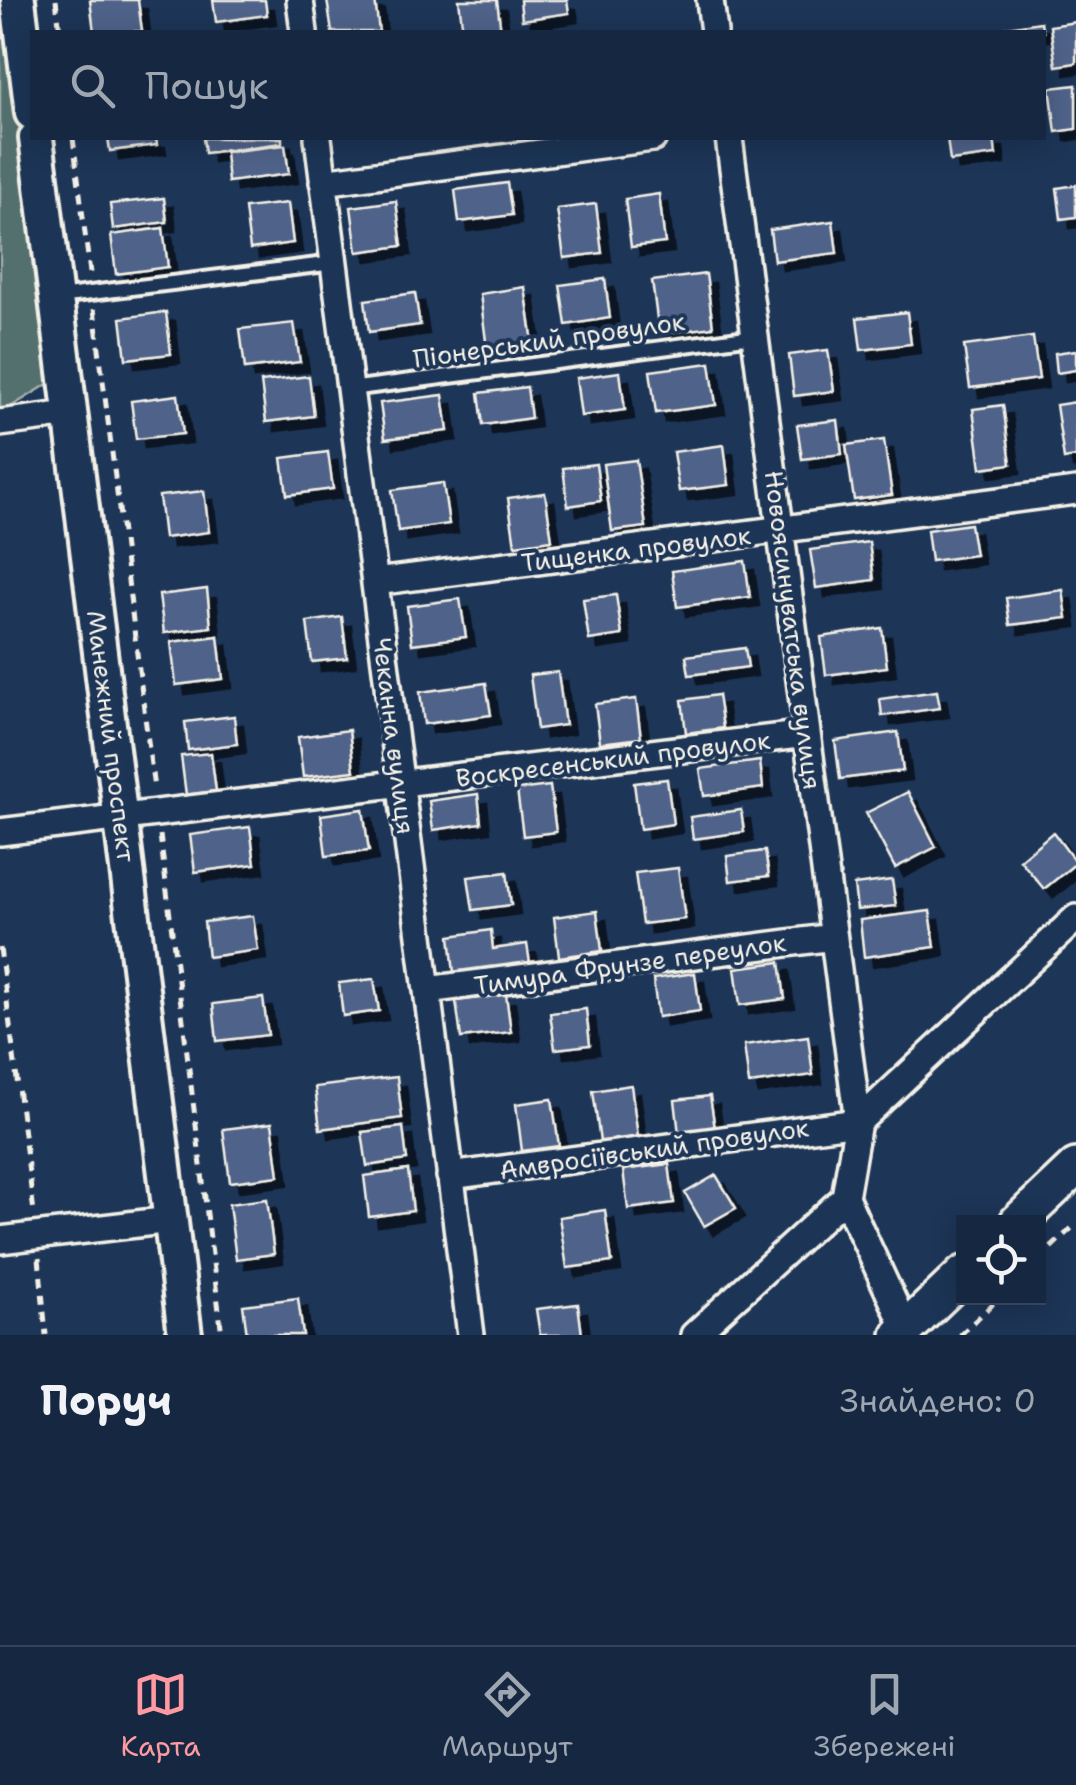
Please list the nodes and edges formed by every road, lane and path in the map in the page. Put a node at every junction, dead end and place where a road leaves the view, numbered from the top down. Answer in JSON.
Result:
{"nodes":[{"id":1,"x":56,"y":0,"type":"edge"},
{"id":2,"x":300,"y":0,"type":"edge"},
{"id":3,"x":710,"y":0,"type":"edge"},
{"id":4,"x":13,"y":9,"type":"edge"},
{"id":5,"x":60,"y":30,"type":"edge"},
{"id":6,"x":304,"y":30,"type":"edge"},
{"id":7,"x":714,"y":30,"type":"edge"},
{"id":8,"x":30,"y":102,"type":"edge"},
{"id":9,"x":36,"y":140,"type":"edge"},
{"id":10,"x":73,"y":140,"type":"edge"},
{"id":11,"x":318,"y":140,"type":"edge"},
{"id":12,"x":638,"y":140,"type":"edge"},
{"id":13,"x":729,"y":140,"type":"edge"},
{"id":14,"x":324,"y":182,"type":"junction"},
{"id":15,"x":334,"y":263,"type":"junction"},
{"id":16,"x":92,"y":293,"type":"junction"},
{"id":17,"x":56,"y":297,"type":"junction"},
{"id":18,"x":754,"y":336,"type":"junction"},
{"id":19,"x":350,"y":389,"type":"junction"},
{"id":20,"x":70,"y":414,"type":"junction"},
{"id":21,"x":0,"y":423,"type":"edge"},
{"id":22,"x":1076,"y":491,"type":"edge"},
{"id":23,"x":780,"y":530,"type":"junction"},
{"id":24,"x":375,"y":582,"type":"junction"},
{"id":25,"x":806,"y":734,"type":"junction"},
{"id":26,"x":400,"y":786,"type":"junction"},
{"id":27,"x":157,"y":813,"type":"junction"},
{"id":28,"x":121,"y":818,"type":"junction"},
{"id":29,"x":0,"y":832,"type":"edge"},
{"id":30,"x":1076,"y":918,"type":"edge"},
{"id":31,"x":833,"y":937,"type":"junction"},
{"id":32,"x":0,"y":948,"type":"edge"},
{"id":33,"x":426,"y":990,"type":"junction"},
{"id":34,"x":858,"y":1122,"type":"junction"},
{"id":35,"x":1076,"y":1167,"type":"edge"},
{"id":36,"x":450,"y":1176,"type":"junction"},
{"id":37,"x":846,"y":1198,"type":"junction"},
{"id":38,"x":1025,"y":1215,"type":"edge"},
{"id":39,"x":171,"y":1220,"type":"junction"},
{"id":40,"x":1076,"y":1224,"type":"edge"},
{"id":41,"x":37,"y":1236,"type":"junction"},
{"id":42,"x":0,"y":1240,"type":"edge"},
{"id":43,"x":1046,"y":1252,"type":"edge"},
{"id":44,"x":956,"y":1282,"type":"edge"},
{"id":45,"x":992,"y":1305,"type":"edge"},
{"id":46,"x":903,"y":1332,"type":"edge"},
{"id":47,"x":46,"y":1335,"type":"edge"},
{"id":48,"x":186,"y":1335,"type":"edge"},
{"id":49,"x":222,"y":1335,"type":"edge"},
{"id":50,"x":470,"y":1335,"type":"edge"},
{"id":51,"x":694,"y":1335,"type":"edge"},
{"id":52,"x":960,"y":1335,"type":"edge"}],
"edges":[{"from":1,"to":5,"type":"path"},
{"from":2,"to":6,"type":"street"},
{"from":3,"to":7,"type":"street"},
{"from":4,"to":8,"type":"street"},
{"from":9,"to":17,"type":"street","name":"Манежний проспект"},
{"from":10,"to":16,"type":"path"},
{"from":11,"to":14,"type":"street","name":"Чеканна вулиця"},
{"from":12,"to":14,"type":"street"},
{"from":13,"to":18,"type":"street","name":"Новоясинуватська вулиця"},
{"from":14,"to":15,"type":"street","name":"Чеканна вулиця"},
{"from":15,"to":16,"type":"lane"},
{"from":15,"to":19,"type":"street","name":"Чеканна вулиця"},
{"from":16,"to":17,"type":"lane"},
{"from":16,"to":27,"type":"path"},
{"from":17,"to":20,"type":"street","name":"Манежний проспект"},
{"from":18,"to":19,"type":"lane","name":"Пiонерський провулок"},
{"from":18,"to":23,"type":"street","name":"Новоясинуватська вулиця"},
{"from":19,"to":24,"type":"street","name":"Чеканна вулиця"},
{"from":20,"to":21,"type":"street"},
{"from":20,"to":28,"type":"street","name":"Манежний проспект"},
{"from":22,"to":23,"type":"street","name":"Тищенка провулок"},
{"from":23,"to":24,"type":"street","name":"Тищенка провулок"},
{"from":23,"to":25,"type":"street","name":"Новоясинуватська вулиця"},
{"from":24,"to":26,"type":"street","name":"Чеканна вулиця"},
{"from":25,"to":26,"type":"street","name":"Воскресенський провулок"},
{"from":25,"to":31,"type":"street","name":"Новоясинуватська вулиця"},
{"from":26,"to":27,"type":"street","name":"Воскресенський провулок"},
{"from":26,"to":33,"type":"street","name":"Чеканна вулиця"},
{"from":27,"to":28,"type":"street","name":"Воскресенський провулок"},
{"from":27,"to":49,"type":"path"},
{"from":28,"to":29,"type":"street","name":"Воскресенський провулок"},
{"from":28,"to":39,"type":"street","name":"Манежний проспект"},
{"from":30,"to":34,"type":"street"},
{"from":31,"to":33,"type":"street","name":"Тимура Фрунзе переулок"},
{"from":31,"to":34,"type":"street","name":"Новоясинуватська вулиця"},
{"from":32,"to":41,"type":"path"},
{"from":33,"to":36,"type":"street","name":"Чеканна вулиця"},
{"from":34,"to":36,"type":"street","name":"Амвросіївський провулок"},
{"from":34,"to":37,"type":"street","name":"Новоясинуватська вулиця"},
{"from":35,"to":38,"type":"main road"},
{"from":36,"to":50,"type":"street","name":"Чеканна вулиця"},
{"from":37,"to":46,"type":"street"},
{"from":37,"to":51,"type":"street"},
{"from":39,"to":41,"type":"street"},
{"from":39,"to":48,"type":"street","name":"Манежний проспект"},
{"from":40,"to":43,"type":"path"},
{"from":41,"to":42,"type":"street"},
{"from":41,"to":47,"type":"path"},
{"from":44,"to":46,"type":"main road"},
{"from":45,"to":52,"type":"path"}]}
